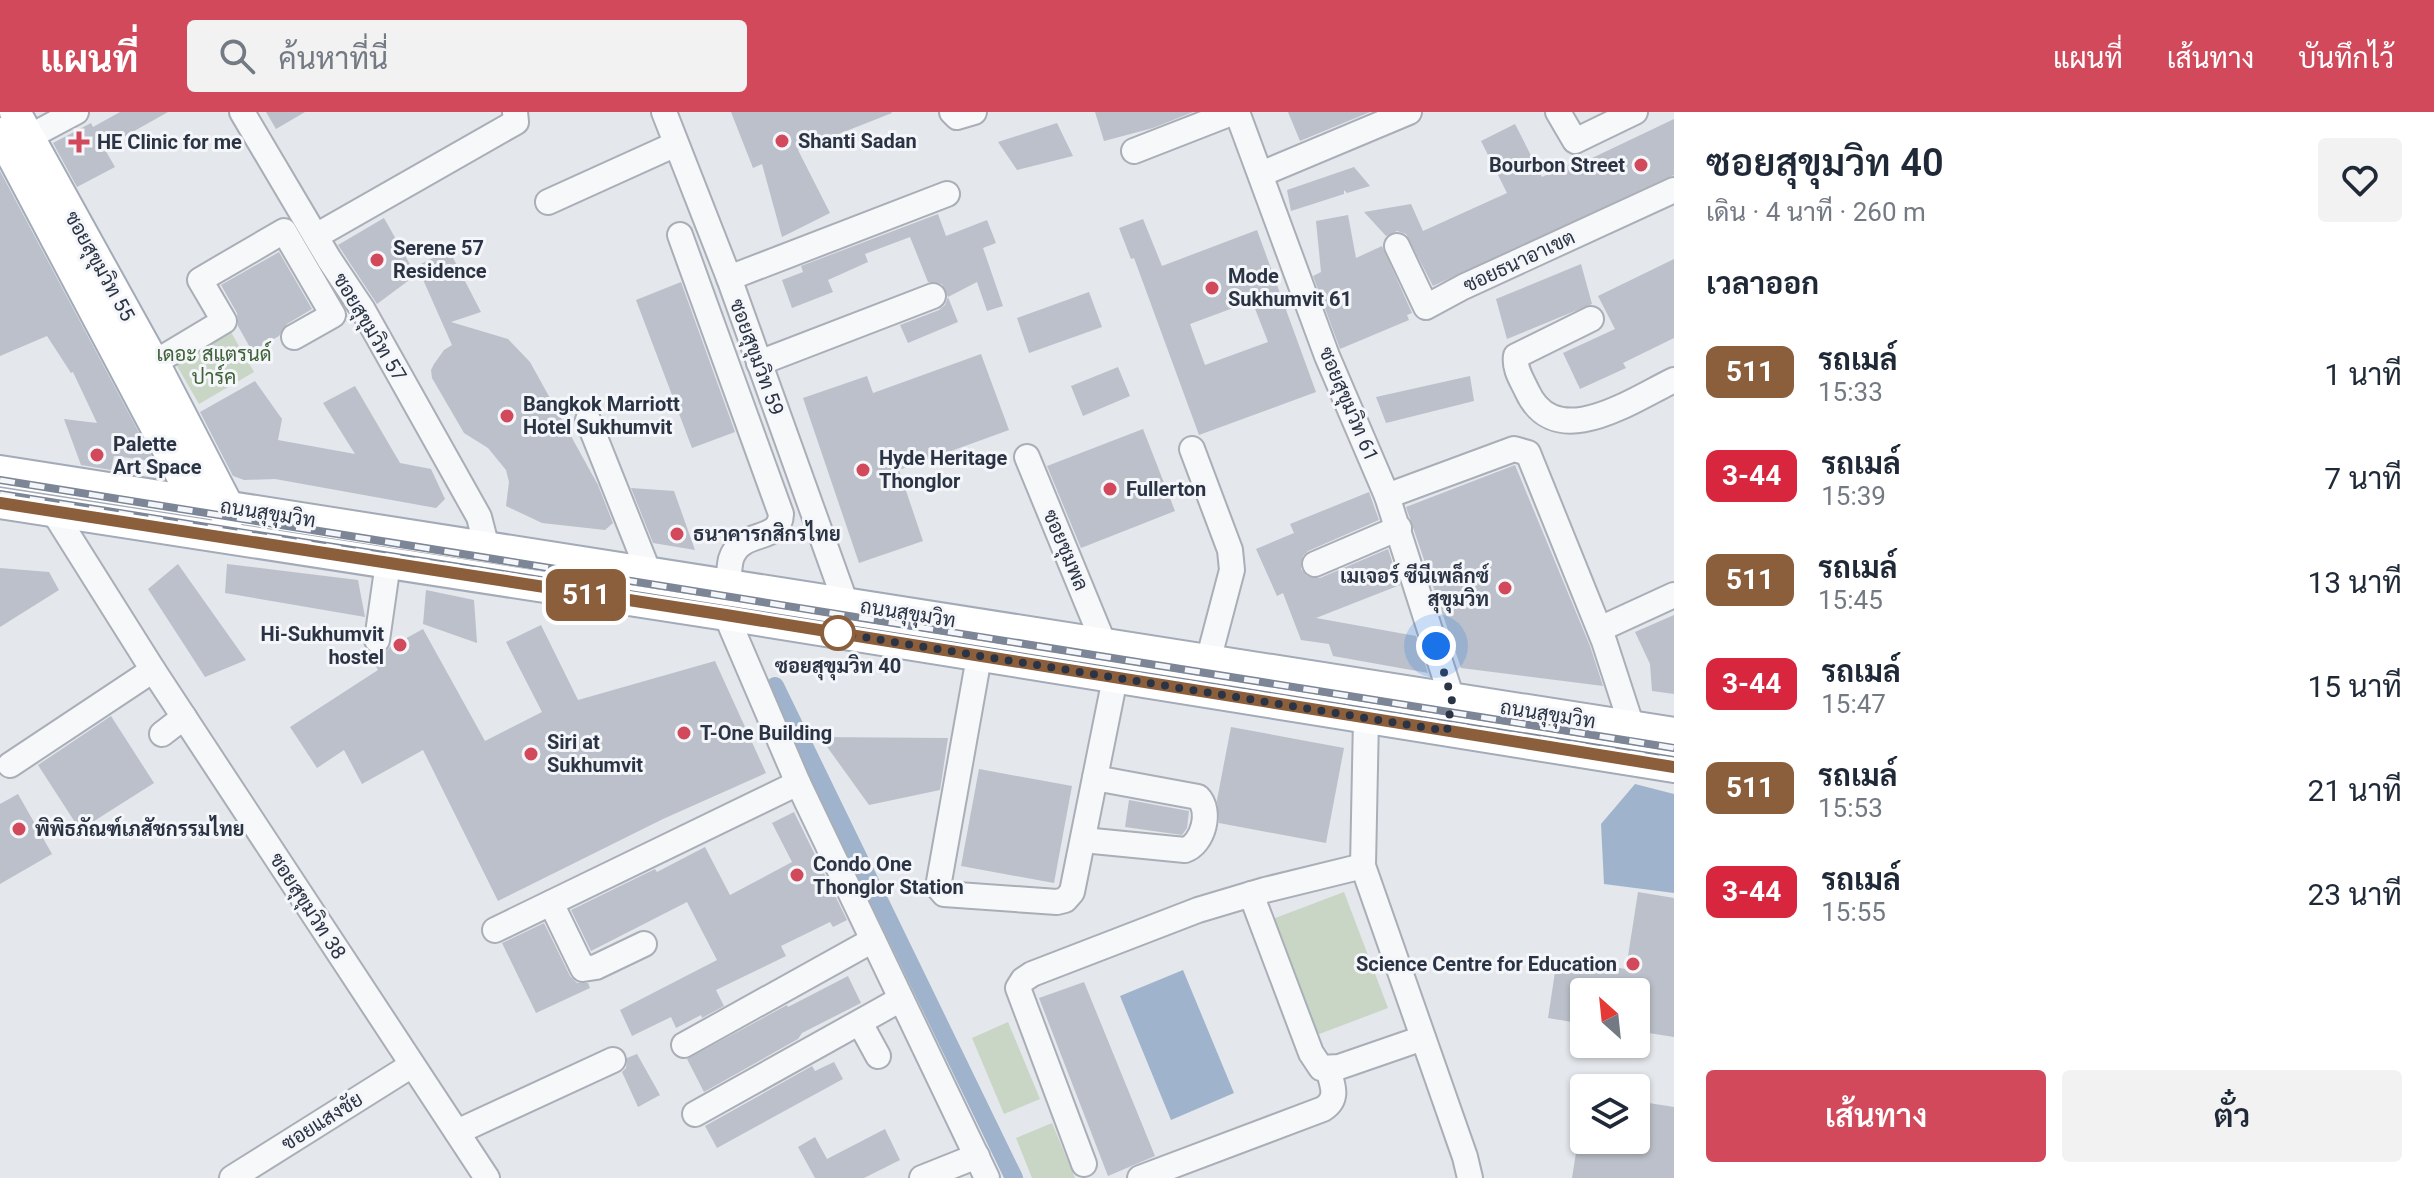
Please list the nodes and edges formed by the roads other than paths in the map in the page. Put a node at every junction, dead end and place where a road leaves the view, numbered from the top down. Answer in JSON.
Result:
{"nodes":[{"id":1,"x":76,"y":112,"type":"edge"},
{"id":2,"x":242,"y":112,"type":"edge"},
{"id":3,"x":515,"y":112,"type":"edge"},
{"id":4,"x":664,"y":112,"type":"edge"},
{"id":5,"x":952,"y":112,"type":"edge"},
{"id":6,"x":974,"y":112,"type":"edge"},
{"id":7,"x":1236,"y":112,"type":"edge"},
{"id":8,"x":1409,"y":112,"type":"edge"},
{"id":9,"x":1558,"y":112,"type":"edge"},
{"id":10,"x":1635,"y":112,"type":"edge"},
{"id":11,"x":15,"y":127,"type":"edge"},
{"id":12,"x":676,"y":144,"type":"junction"},
{"id":13,"x":1134,"y":151,"type":"dead end"},
{"id":14,"x":1261,"y":174,"type":"junction"},
{"id":15,"x":1674,"y":190,"type":"edge"},
{"id":16,"x":947,"y":194,"type":"dead end"},
{"id":17,"x":548,"y":202,"type":"dead end"},
{"id":18,"x":680,"y":235,"type":"dead end"},
{"id":19,"x":316,"y":236,"type":"junction"},
{"id":20,"x":1397,"y":246,"type":"dead end"},
{"id":21,"x":729,"y":278,"type":"junction"},
{"id":22,"x":350,"y":291,"type":"junction"},
{"id":23,"x":933,"y":296,"type":"dead end"},
{"id":24,"x":326,"y":303,"type":"junction"},
{"id":25,"x":1591,"y":319,"type":"dead end"},
{"id":26,"x":294,"y":337,"type":"dead end"},
{"id":27,"x":154,"y":363,"type":"junction"},
{"id":28,"x":759,"y":363,"type":"junction"},
{"id":29,"x":1674,"y":380,"type":"edge"},
{"id":30,"x":588,"y":420,"type":"dead end"},
{"id":31,"x":1192,"y":449,"type":"dead end"},
{"id":32,"x":1027,"y":457,"type":"dead end"},
{"id":33,"x":0,"y":471,"type":"edge"},
{"id":34,"x":1387,"y":496,"type":"junction"},
{"id":35,"x":195,"y":501,"type":"junction"},
{"id":36,"x":0,"y":503,"type":"edge"},
{"id":37,"x":228,"y":506,"type":"junction"},
{"id":38,"x":53,"y":511,"type":"junction"},
{"id":39,"x":188,"y":531,"type":"junction"},
{"id":40,"x":1404,"y":536,"type":"junction"},
{"id":41,"x":227,"y":538,"type":"junction"},
{"id":42,"x":487,"y":548,"type":"junction"},
{"id":43,"x":388,"y":563,"type":"junction"},
{"id":44,"x":1315,"y":564,"type":"dead end"},
{"id":45,"x":649,"y":573,"type":"junction"},
{"id":46,"x":728,"y":585,"type":"junction"},
{"id":47,"x":1674,"y":595,"type":"edge"},
{"id":48,"x":846,"y":604,"type":"junction"},
{"id":49,"x":726,"y":615,"type":"junction"},
{"id":50,"x":1653,"y":618,"type":"dead end"},
{"id":51,"x":1602,"y":635,"type":"junction"},
{"id":52,"x":377,"y":640,"type":"dead end"},
{"id":53,"x":1104,"y":644,"type":"junction"},
{"id":54,"x":979,"y":657,"type":"junction"},
{"id":55,"x":1208,"y":661,"type":"junction"},
{"id":56,"x":153,"y":670,"type":"junction"},
{"id":57,"x":1115,"y":678,"type":"junction"},
{"id":58,"x":1452,"y":699,"type":"junction"},
{"id":59,"x":184,"y":717,"type":"junction"},
{"id":60,"x":1366,"y":718,"type":"junction"},
{"id":61,"x":1632,"y":727,"type":"junction"},
{"id":62,"x":1447,"y":731,"type":"junction"},
{"id":63,"x":1674,"y":733,"type":"edge"},
{"id":64,"x":162,"y":734,"type":"dead end"},
{"id":65,"x":10,"y":765,"type":"dead end"},
{"id":66,"x":1674,"y":767,"type":"edge"},
{"id":67,"x":1095,"y":778,"type":"junction"},
{"id":68,"x":798,"y":783,"type":"junction"},
{"id":69,"x":1083,"y":840,"type":"junction"},
{"id":70,"x":1363,"y":866,"type":"junction"},
{"id":71,"x":1251,"y":894,"type":"junction"},
{"id":72,"x":551,"y":903,"type":"junction"},
{"id":73,"x":495,"y":930,"type":"dead end"},
{"id":74,"x":873,"y":940,"type":"junction"},
{"id":75,"x":644,"y":944,"type":"dead end"},
{"id":76,"x":901,"y":999,"type":"junction"},
{"id":77,"x":860,"y":1023,"type":"junction"},
{"id":78,"x":1423,"y":1038,"type":"junction"},
{"id":79,"x":684,"y":1045,"type":"dead end"},
{"id":80,"x":878,"y":1056,"type":"dead end"},
{"id":81,"x":613,"y":1060,"type":"dead end"},
{"id":82,"x":412,"y":1065,"type":"junction"},
{"id":83,"x":1328,"y":1069,"type":"junction"},
{"id":84,"x":695,"y":1114,"type":"dead end"},
{"id":85,"x":457,"y":1132,"type":"junction"},
{"id":86,"x":977,"y":1156,"type":"junction"},
{"id":87,"x":1084,"y":1164,"type":"dead end"},
{"id":88,"x":232,"y":1178,"type":"edge"},
{"id":89,"x":487,"y":1178,"type":"edge"},
{"id":90,"x":922,"y":1178,"type":"edge"},
{"id":91,"x":987,"y":1178,"type":"edge"},
{"id":92,"x":1140,"y":1178,"type":"edge"},
{"id":93,"x":1470,"y":1178,"type":"edge"}],
"edges":[{"from":1,"to":11,"type":"street"},
{"from":2,"to":19,"type":"street","name":"ซอยสุขุมวิท 57"},
{"from":3,"to":19,"type":"street"},
{"from":4,"to":12,"type":"street","name":"ซอยสุขุมวิท 59"},
{"from":5,"to":6,"type":"street"},
{"from":7,"to":13,"type":"street"},
{"from":7,"to":14,"type":"street","name":"ซอยสุขุมวิท 61"},
{"from":8,"to":14,"type":"street"},
{"from":9,"to":10,"type":"street"},
{"from":11,"to":27,"type":"main road","name":"ซอยสุขุมวิท 55"},
{"from":11,"to":35,"type":"main road","name":"ซอยสุขุมวิท 55"},
{"from":12,"to":17,"type":"street"},
{"from":12,"to":21,"type":"street","name":"ซอยสุขุมวิท 59"},
{"from":14,"to":34,"type":"street","name":"ซอยสุขุมวิท 61"},
{"from":15,"to":20,"type":"street","name":"ซอยธนาอาเขต"},
{"from":16,"to":21,"type":"street"},
{"from":18,"to":46,"type":"street"},
{"from":19,"to":22,"type":"street","name":"ซอยสุขุมวิท 57"},
{"from":21,"to":28,"type":"street","name":"ซอยสุขุมวิท 59"},
{"from":22,"to":24,"type":"street"},
{"from":22,"to":42,"type":"street","name":"ซอยสุขุมวิท 57"},
{"from":23,"to":28,"type":"street"},
{"from":24,"to":26,"type":"street"},
{"from":24,"to":27,"type":"street"},
{"from":25,"to":29,"type":"street"},
{"from":27,"to":37,"type":"main road","name":"ซอยสุขุมวิท 55"},
{"from":28,"to":48,"type":"street","name":"ซอยสุขุมวิท 59"},
{"from":30,"to":45,"type":"street"},
{"from":31,"to":55,"type":"street"},
{"from":32,"to":53,"type":"street","name":"ซอยชุมพล"},
{"from":33,"to":35,"type":"main road","name":"ถนนสุขุมวิท"},
{"from":34,"to":40,"type":"street","name":"ซอยสุขุมวิท 61"},
{"from":34,"to":51,"type":"street"},
{"from":35,"to":37,"type":"main road","name":"ถนนสุขุมวิท"},
{"from":35,"to":39,"type":"main road"},
{"from":36,"to":38,"type":"main road","name":"ถนนสุขุมวิท"},
{"from":37,"to":41,"type":"main road"},
{"from":37,"to":42,"type":"main road","name":"ถนนสุขุมวิท"},
{"from":38,"to":39,"type":"main road","name":"ถนนสุขุมวิท"},
{"from":38,"to":56,"type":"street","name":"ซอยสุขุมวิท 38"},
{"from":39,"to":41,"type":"main road","name":"ถนนสุขุมวิท"},
{"from":40,"to":44,"type":"street"},
{"from":40,"to":58,"type":"street","name":"ซอยสุขุมวิท 61"},
{"from":41,"to":43,"type":"main road","name":"ถนนสุขุมวิท"},
{"from":42,"to":45,"type":"main road","name":"ถนนสุขุมวิท"},
{"from":43,"to":49,"type":"main road","name":"ถนนสุขุมวิท"},
{"from":43,"to":52,"type":"street"},
{"from":45,"to":46,"type":"main road","name":"ถนนสุขุมวิท"},
{"from":46,"to":48,"type":"main road","name":"ถนนสุขุมวิท"},
{"from":46,"to":49,"type":"main road"},
{"from":47,"to":51,"type":"street"},
{"from":48,"to":53,"type":"main road","name":"ถนนสุขุมวิท"},
{"from":49,"to":54,"type":"main road","name":"ถนนสุขุมวิท"},
{"from":49,"to":68,"type":"street"},
{"from":50,"to":51,"type":"street"},
{"from":51,"to":61,"type":"street"},
{"from":53,"to":55,"type":"main road","name":"ถนนสุขุมวิท"},
{"from":54,"to":57,"type":"main road","name":"ถนนสุขุมวิท"},
{"from":54,"to":69,"type":"street"},
{"from":55,"to":58,"type":"main road","name":"ถนนสุขุมวิท"},
{"from":56,"to":59,"type":"street","name":"ซอยสุขุมวิท 38"},
{"from":56,"to":65,"type":"street"},
{"from":57,"to":60,"type":"main road","name":"ถนนสุขุมวิท"},
{"from":57,"to":67,"type":"street"},
{"from":58,"to":61,"type":"main road","name":"ถนนสุขุมวิท"},
{"from":58,"to":62,"type":"main road"},
{"from":59,"to":64,"type":"street"},
{"from":59,"to":82,"type":"street","name":"ซอยสุขุมวิท 38"},
{"from":60,"to":62,"type":"main road","name":"ถนนสุขุมวิท"},
{"from":60,"to":70,"type":"street"},
{"from":61,"to":63,"type":"main road","name":"ถนนสุขุมวิท"},
{"from":62,"to":66,"type":"main road","name":"ถนนสุขุมวิท"},
{"from":67,"to":69,"type":"street"},
{"from":67,"to":69,"type":"street"},
{"from":68,"to":72,"type":"street"},
{"from":68,"to":74,"type":"street"},
{"from":70,"to":71,"type":"street"},
{"from":70,"to":78,"type":"street"},
{"from":71,"to":83,"type":"street"},
{"from":71,"to":87,"type":"street"},
{"from":72,"to":73,"type":"street"},
{"from":72,"to":75,"type":"street"},
{"from":74,"to":76,"type":"street"},
{"from":74,"to":79,"type":"street"},
{"from":76,"to":77,"type":"street"},
{"from":76,"to":86,"type":"street"},
{"from":77,"to":80,"type":"street"},
{"from":77,"to":84,"type":"street"},
{"from":78,"to":83,"type":"street"},
{"from":78,"to":93,"type":"street"},
{"from":81,"to":85,"type":"street"},
{"from":82,"to":85,"type":"street","name":"ซอยสุขุมวิท 38"},
{"from":82,"to":88,"type":"street","name":"ซอยแสงชัย"},
{"from":83,"to":92,"type":"street"},
{"from":85,"to":89,"type":"street","name":"ซอยสุขุมวิท 38"},
{"from":86,"to":90,"type":"street"},
{"from":86,"to":91,"type":"street"}]}
